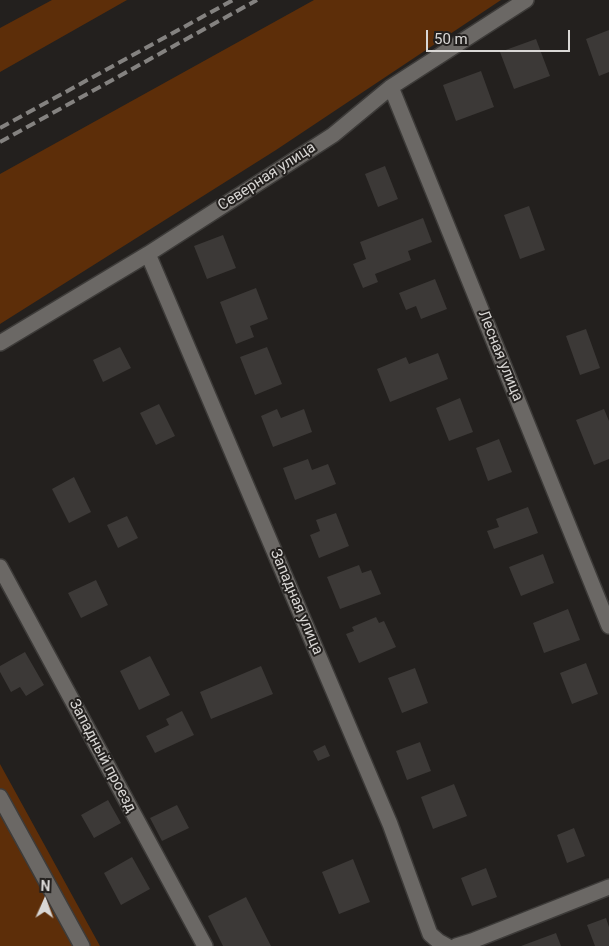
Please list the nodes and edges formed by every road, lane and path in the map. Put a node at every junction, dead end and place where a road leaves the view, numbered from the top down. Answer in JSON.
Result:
{"nodes":[{"id":1,"x":526,"y":0,"type":"edge"},
{"id":2,"x":391,"y":87,"type":"junction"},
{"id":3,"x":148,"y":254,"type":"junction"},
{"id":4,"x":0,"y":343,"type":"edge"},
{"id":5,"x":0,"y":567,"type":"edge"},
{"id":6,"x":609,"y":626,"type":"edge"},
{"id":7,"x":0,"y":797,"type":"edge"},
{"id":8,"x":609,"y":887,"type":"edge"},
{"id":9,"x":82,"y":946,"type":"edge"},
{"id":10,"x":205,"y":946,"type":"edge"},
{"id":11,"x":447,"y":946,"type":"edge"},
{"id":12,"x":456,"y":946,"type":"edge"}],
"edges":[{"from":1,"to":2,"type":"street","name":"Северная улица"},
{"from":2,"to":3,"type":"street","name":"Северная улица"},
{"from":2,"to":6,"type":"street","name":"Лесная улица"},
{"from":3,"to":4,"type":"street","name":"Северная улица"},
{"from":3,"to":11,"type":"street","name":"Западная улица"},
{"from":5,"to":10,"type":"street","name":"Западный проезд"},
{"from":7,"to":9,"type":"street"},
{"from":8,"to":12,"type":"street"}]}
